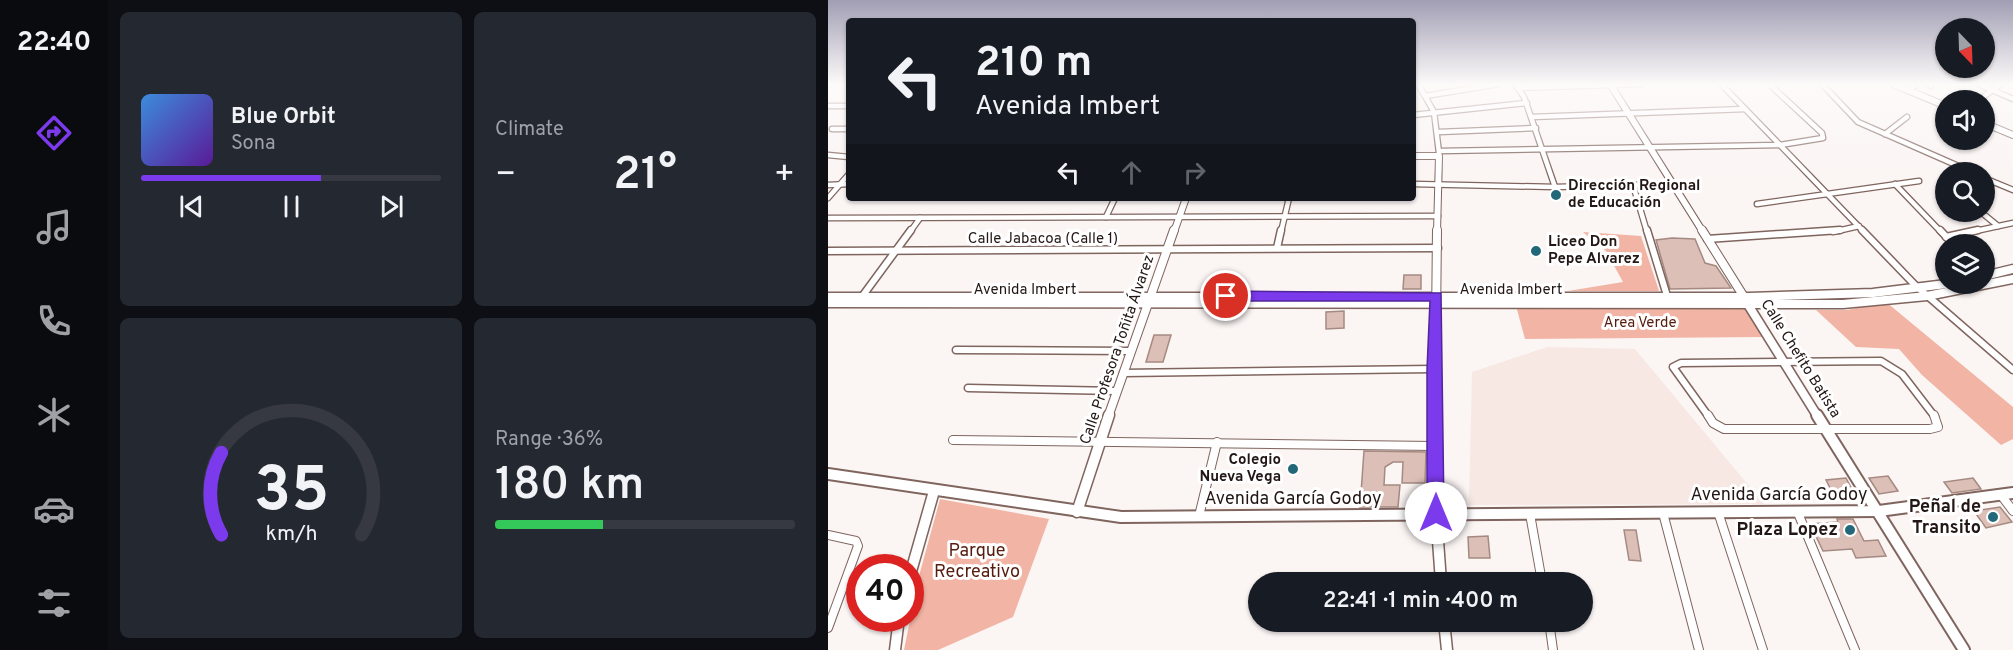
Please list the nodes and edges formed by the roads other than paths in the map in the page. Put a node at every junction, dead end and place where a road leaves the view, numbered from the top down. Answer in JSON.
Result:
{"nodes":[{"id":1,"x":1435,"y":114,"type":"edge"},
{"id":2,"x":1584,"y":114,"type":"edge"},
{"id":3,"x":1631,"y":114,"type":"edge"},
{"id":4,"x":1750,"y":114,"type":"edge"},
{"id":5,"x":1802,"y":114,"type":"edge"},
{"id":6,"x":1851,"y":114,"type":"edge"},
{"id":7,"x":1532,"y":117,"type":"joint"},
{"id":8,"x":1906,"y":117,"type":"dead end"},
{"id":9,"x":1536,"y":128,"type":"junction"},
{"id":10,"x":1995,"y":128,"type":"edge"},
{"id":11,"x":832,"y":129,"type":"dead end"},
{"id":12,"x":846,"y":129,"type":"edge"},
{"id":13,"x":1439,"y":132,"type":"junction"},
{"id":14,"x":1885,"y":134,"type":"junction"},
{"id":15,"x":2013,"y":135,"type":"edge"},
{"id":16,"x":1780,"y":146,"type":"junction"},
{"id":17,"x":1653,"y":149,"type":"junction"},
{"id":18,"x":1543,"y":151,"type":"junction"},
{"id":19,"x":1439,"y":154,"type":"junction"},
{"id":20,"x":828,"y":155,"type":"edge"},
{"id":21,"x":1416,"y":156,"type":"edge"},
{"id":22,"x":846,"y":157,"type":"edge"},
{"id":23,"x":1949,"y":162,"type":"edge"},
{"id":24,"x":846,"y":177,"type":"edge"},
{"id":25,"x":1919,"y":181,"type":"dead end"},
{"id":26,"x":1995,"y":183,"type":"edge"},
{"id":27,"x":840,"y":184,"type":"junction"},
{"id":28,"x":846,"y":184,"type":"edge"},
{"id":29,"x":1416,"y":184,"type":"edge"},
{"id":30,"x":1437,"y":184,"type":"junction"},
{"id":31,"x":1675,"y":184,"type":"junction"},
{"id":32,"x":1895,"y":184,"type":"junction"},
{"id":33,"x":828,"y":185,"type":"edge"},
{"id":34,"x":1633,"y":185,"type":"junction"},
{"id":35,"x":1555,"y":187,"type":"junction"},
{"id":36,"x":2013,"y":190,"type":"edge"},
{"id":37,"x":1827,"y":194,"type":"junction"},
{"id":38,"x":828,"y":198,"type":"edge"},
{"id":39,"x":1114,"y":201,"type":"edge"},
{"id":40,"x":1185,"y":201,"type":"edge"},
{"id":41,"x":1288,"y":201,"type":"edge"},
{"id":42,"x":1757,"y":204,"type":"dead end"},
{"id":43,"x":1181,"y":216,"type":"junction"},
{"id":44,"x":1438,"y":216,"type":"junction"},
{"id":45,"x":1106,"y":217,"type":"junction"},
{"id":46,"x":1284,"y":217,"type":"junction"},
{"id":47,"x":828,"y":218,"type":"edge"},
{"id":48,"x":920,"y":218,"type":"junction"},
{"id":49,"x":1993,"y":222,"type":"edge"},
{"id":50,"x":2013,"y":224,"type":"edge"},
{"id":51,"x":1859,"y":226,"type":"junction"},
{"id":52,"x":1998,"y":226,"type":"junction"},
{"id":53,"x":1943,"y":234,"type":"edge"},
{"id":54,"x":1960,"y":234,"type":"edge"},
{"id":55,"x":1707,"y":239,"type":"junction"},
{"id":56,"x":1277,"y":248,"type":"junction"},
{"id":57,"x":1438,"y":248,"type":"junction"},
{"id":58,"x":1167,"y":250,"type":"junction"},
{"id":59,"x":828,"y":251,"type":"edge"},
{"id":60,"x":897,"y":251,"type":"junction"},
{"id":61,"x":2013,"y":269,"type":"edge"},
{"id":62,"x":1995,"y":276,"type":"edge"},
{"id":63,"x":2013,"y":279,"type":"edge"},
{"id":64,"x":1995,"y":280,"type":"edge"},
{"id":65,"x":1935,"y":286,"type":"edge"},
{"id":66,"x":1919,"y":289,"type":"junction"},
{"id":67,"x":1935,"y":294,"type":"edge"},
{"id":68,"x":1927,"y":296,"type":"junction"},
{"id":69,"x":828,"y":297,"type":"edge"},
{"id":70,"x":861,"y":298,"type":"junction"},
{"id":71,"x":1150,"y":300,"type":"junction"},
{"id":72,"x":1436,"y":300,"type":"junction"},
{"id":73,"x":1669,"y":300,"type":"junction"},
{"id":74,"x":964,"y":301,"type":"junction"},
{"id":75,"x":1746,"y":301,"type":"junction"},
{"id":76,"x":828,"y":303,"type":"edge"},
{"id":77,"x":956,"y":350,"type":"dead end"},
{"id":78,"x":1131,"y":351,"type":"junction"},
{"id":79,"x":1785,"y":363,"type":"junction"},
{"id":80,"x":1434,"y":369,"type":"junction"},
{"id":81,"x":2013,"y":370,"type":"edge"},
{"id":82,"x":1123,"y":373,"type":"junction"},
{"id":83,"x":968,"y":388,"type":"dead end"},
{"id":84,"x":1117,"y":391,"type":"junction"},
{"id":85,"x":1824,"y":427,"type":"junction"},
{"id":86,"x":953,"y":440,"type":"dead end"},
{"id":87,"x":1100,"y":441,"type":"junction"},
{"id":88,"x":1217,"y":442,"type":"junction"},
{"id":89,"x":1435,"y":446,"type":"junction"},
{"id":90,"x":828,"y":474,"type":"edge"},
{"id":91,"x":934,"y":491,"type":"junction"},
{"id":92,"x":2013,"y":493,"type":"edge"},
{"id":93,"x":2001,"y":495,"type":"junction"},
{"id":94,"x":1879,"y":511,"type":"junction"},
{"id":95,"x":2013,"y":511,"type":"edge"},
{"id":96,"x":1077,"y":512,"type":"junction"},
{"id":97,"x":1718,"y":512,"type":"junction"},
{"id":98,"x":1436,"y":513,"type":"junction"},
{"id":99,"x":1530,"y":513,"type":"junction"},
{"id":100,"x":1663,"y":513,"type":"junction"},
{"id":101,"x":1798,"y":513,"type":"junction"},
{"id":102,"x":1199,"y":516,"type":"junction"},
{"id":103,"x":828,"y":535,"type":"edge"},
{"id":104,"x":916,"y":554,"type":"edge"},
{"id":105,"x":1440,"y":572,"type":"edge"},
{"id":106,"x":1540,"y":572,"type":"edge"},
{"id":107,"x":828,"y":628,"type":"edge"},
{"id":108,"x":897,"y":632,"type":"edge"},
{"id":109,"x":1445,"y":632,"type":"edge"},
{"id":110,"x":1550,"y":632,"type":"edge"},
{"id":111,"x":894,"y":650,"type":"edge"},
{"id":112,"x":1446,"y":650,"type":"edge"},
{"id":113,"x":1553,"y":650,"type":"edge"},
{"id":114,"x":1699,"y":650,"type":"edge"},
{"id":115,"x":1763,"y":650,"type":"edge"},
{"id":116,"x":1855,"y":650,"type":"edge"},
{"id":117,"x":1964,"y":650,"type":"edge"}],
"edges":[{"from":1,"to":13,"type":"street"},
{"from":2,"to":7,"type":"street"},
{"from":3,"to":17,"type":"street","name":"Calle Chefito Batista"},
{"from":4,"to":16,"type":"street"},
{"from":5,"to":16,"type":"street"},
{"from":6,"to":14,"type":"street"},
{"from":7,"to":9,"type":"street"},
{"from":8,"to":14,"type":"street"},
{"from":9,"to":13,"type":"street"},
{"from":9,"to":18,"type":"street"},
{"from":10,"to":15,"type":"street"},
{"from":11,"to":12,"type":"street"},
{"from":13,"to":19,"type":"street"},
{"from":14,"to":23,"type":"street"},
{"from":16,"to":17,"type":"street"},
{"from":16,"to":37,"type":"street"},
{"from":17,"to":18,"type":"street"},
{"from":17,"to":31,"type":"street","name":"Calle Chefito Batista"},
{"from":18,"to":19,"type":"street"},
{"from":18,"to":35,"type":"street"},
{"from":19,"to":21,"type":"street"},
{"from":19,"to":30,"type":"street"},
{"from":20,"to":22,"type":"street"},
{"from":24,"to":27,"type":"street"},
{"from":25,"to":32,"type":"street"},
{"from":26,"to":36,"type":"street"},
{"from":27,"to":28,"type":"street"},
{"from":27,"to":33,"type":"street"},
{"from":27,"to":38,"type":"street"},
{"from":29,"to":30,"type":"street"},
{"from":30,"to":35,"type":"street"},
{"from":30,"to":44,"type":"street"},
{"from":31,"to":34,"type":"street"},
{"from":31,"to":55,"type":"street","name":"Calle Chefito Batista"},
{"from":32,"to":37,"type":"street"},
{"from":32,"to":53,"type":"street"},
{"from":34,"to":35,"type":"street"},
{"from":34,"to":73,"type":"street"},
{"from":37,"to":42,"type":"street"},
{"from":37,"to":51,"type":"street"},
{"from":39,"to":45,"type":"street"},
{"from":40,"to":43,"type":"street","name":"Calle Profesora Toñita Álvarez"},
{"from":41,"to":46,"type":"street"},
{"from":43,"to":45,"type":"street"},
{"from":43,"to":46,"type":"street"},
{"from":43,"to":58,"type":"street","name":"Calle Profesora Toñita Álvarez"},
{"from":44,"to":46,"type":"street"},
{"from":44,"to":57,"type":"street"},
{"from":45,"to":48,"type":"street"},
{"from":46,"to":56,"type":"street"},
{"from":47,"to":48,"type":"street"},
{"from":48,"to":60,"type":"street"},
{"from":49,"to":52,"type":"street"},
{"from":50,"to":52,"type":"street"},
{"from":51,"to":55,"type":"street"},
{"from":51,"to":66,"type":"street"},
{"from":52,"to":54,"type":"street"},
{"from":55,"to":75,"type":"street","name":"Calle Chefito Batista"},
{"from":56,"to":57,"type":"street","name":"Calle Jabacoa (Calle 1)"},
{"from":56,"to":58,"type":"street","name":"Calle Jabacoa (Calle 1)"},
{"from":57,"to":72,"type":"street"},
{"from":58,"to":60,"type":"street","name":"Calle Jabacoa (Calle 1)"},
{"from":58,"to":71,"type":"street","name":"Calle Profesora Toñita Álvarez"},
{"from":59,"to":60,"type":"street","name":"Calle Jabacoa (Calle 1)"},
{"from":60,"to":70,"type":"street"},
{"from":61,"to":62,"type":"main road","name":"Avenida Imbert"},
{"from":63,"to":64,"type":"main road","name":"Avenida Imbert"},
{"from":65,"to":66,"type":"main road","name":"Avenida Imbert"},
{"from":66,"to":68,"type":"street"},
{"from":66,"to":75,"type":"main road","name":"Avenida Imbert"},
{"from":67,"to":68,"type":"main road","name":"Avenida Imbert"},
{"from":68,"to":75,"type":"main road","name":"Avenida Imbert"},
{"from":68,"to":81,"type":"street"},
{"from":69,"to":70,"type":"main road","name":"Avenida Imbert"},
{"from":70,"to":74,"type":"main road","name":"Avenida Imbert"},
{"from":71,"to":72,"type":"main road","name":"Avenida Imbert"},
{"from":71,"to":74,"type":"main road","name":"Avenida Imbert"},
{"from":71,"to":78,"type":"street","name":"Calle Profesora Toñita Álvarez"},
{"from":72,"to":73,"type":"main road","name":"Avenida Imbert"},
{"from":72,"to":80,"type":"street"},
{"from":73,"to":75,"type":"main road","name":"Avenida Imbert"},
{"from":74,"to":76,"type":"main road","name":"Avenida Imbert"},
{"from":75,"to":79,"type":"main road","name":"Calle Chefito Batista"},
{"from":77,"to":78,"type":"street"},
{"from":78,"to":82,"type":"street","name":"Calle Profesora Toñita Álvarez"},
{"from":79,"to":85,"type":"main road","name":"Calle Chefito Batista"},
{"from":79,"to":85,"type":"street"},
{"from":79,"to":85,"type":"street"},
{"from":80,"to":82,"type":"street"},
{"from":80,"to":89,"type":"street"},
{"from":82,"to":84,"type":"street","name":"Calle Profesora Toñita Álvarez"},
{"from":83,"to":84,"type":"street"},
{"from":84,"to":87,"type":"street","name":"Calle Profesora Toñita Álvarez"},
{"from":85,"to":94,"type":"main road","name":"Calle Chefito Batista"},
{"from":86,"to":87,"type":"street"},
{"from":87,"to":88,"type":"street"},
{"from":87,"to":96,"type":"street","name":"Calle Profesora Toñita Álvarez"},
{"from":88,"to":89,"type":"street"},
{"from":88,"to":102,"type":"street"},
{"from":89,"to":98,"type":"street"},
{"from":90,"to":91,"type":"main road","name":"Avenida García Godoy"},
{"from":91,"to":96,"type":"main road","name":"Avenida García Godoy"},
{"from":91,"to":104,"type":"street"},
{"from":92,"to":93,"type":"main road","name":"Avenida García Godoy"},
{"from":93,"to":94,"type":"main road","name":"Avenida García Godoy"},
{"from":93,"to":95,"type":"street"},
{"from":94,"to":101,"type":"main road","name":"Avenida García Godoy"},
{"from":94,"to":117,"type":"main road","name":"Calle Chefito Batista"},
{"from":96,"to":102,"type":"main road","name":"Avenida García Godoy"},
{"from":97,"to":100,"type":"main road","name":"Avenida García Godoy"},
{"from":97,"to":101,"type":"main road","name":"Avenida García Godoy"},
{"from":97,"to":115,"type":"street"},
{"from":98,"to":99,"type":"main road","name":"Avenida García Godoy"},
{"from":98,"to":102,"type":"main road","name":"Avenida García Godoy"},
{"from":98,"to":105,"type":"street"},
{"from":99,"to":100,"type":"main road","name":"Avenida García Godoy"},
{"from":99,"to":106,"type":"street"},
{"from":100,"to":114,"type":"street"},
{"from":101,"to":116,"type":"street"},
{"from":103,"to":107,"type":"street"},
{"from":108,"to":111,"type":"street"},
{"from":109,"to":112,"type":"street"},
{"from":110,"to":113,"type":"street"}]}
